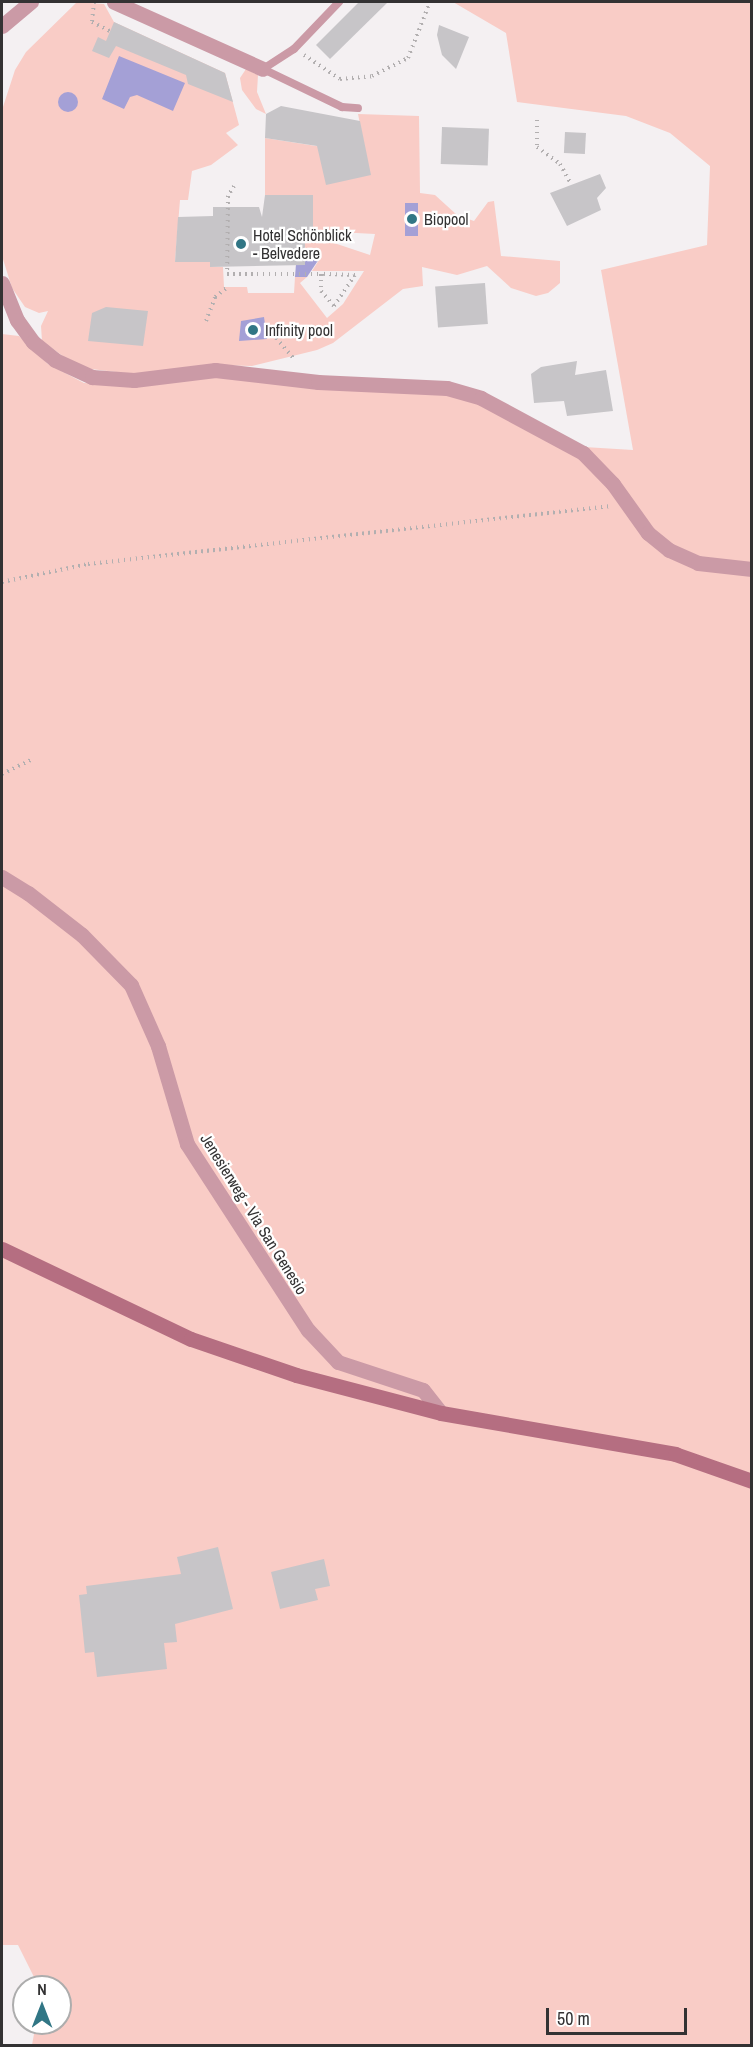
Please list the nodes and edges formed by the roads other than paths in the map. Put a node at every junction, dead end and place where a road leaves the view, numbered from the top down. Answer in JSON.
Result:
{"nodes":[{"id":1,"x":31,"y":2,"type":"edge"},
{"id":2,"x":114,"y":2,"type":"edge"},
{"id":3,"x":339,"y":2,"type":"edge"},
{"id":4,"x":2,"y":26,"type":"edge"},
{"id":5,"x":263,"y":69,"type":"junction"},
{"id":6,"x":358,"y":108,"type":"dead end"},
{"id":7,"x":2,"y":283,"type":"edge"},
{"id":8,"x":752,"y":569,"type":"edge"},
{"id":9,"x":2,"y":877,"type":"edge"},
{"id":10,"x":2,"y":1249,"type":"edge"},
{"id":11,"x":441,"y":1413,"type":"junction"},
{"id":12,"x":752,"y":1481,"type":"edge"}],
"edges":[{"from":1,"to":4,"type":"street"},
{"from":2,"to":5,"type":"street"},
{"from":3,"to":5,"type":"lane"},
{"from":5,"to":6,"type":"lane"},
{"from":7,"to":8,"type":"street"},
{"from":9,"to":11,"type":"street","name":"Jenesierweg - Via San Genesio"},
{"from":10,"to":11,"type":"main road"},
{"from":11,"to":12,"type":"main road"}]}
